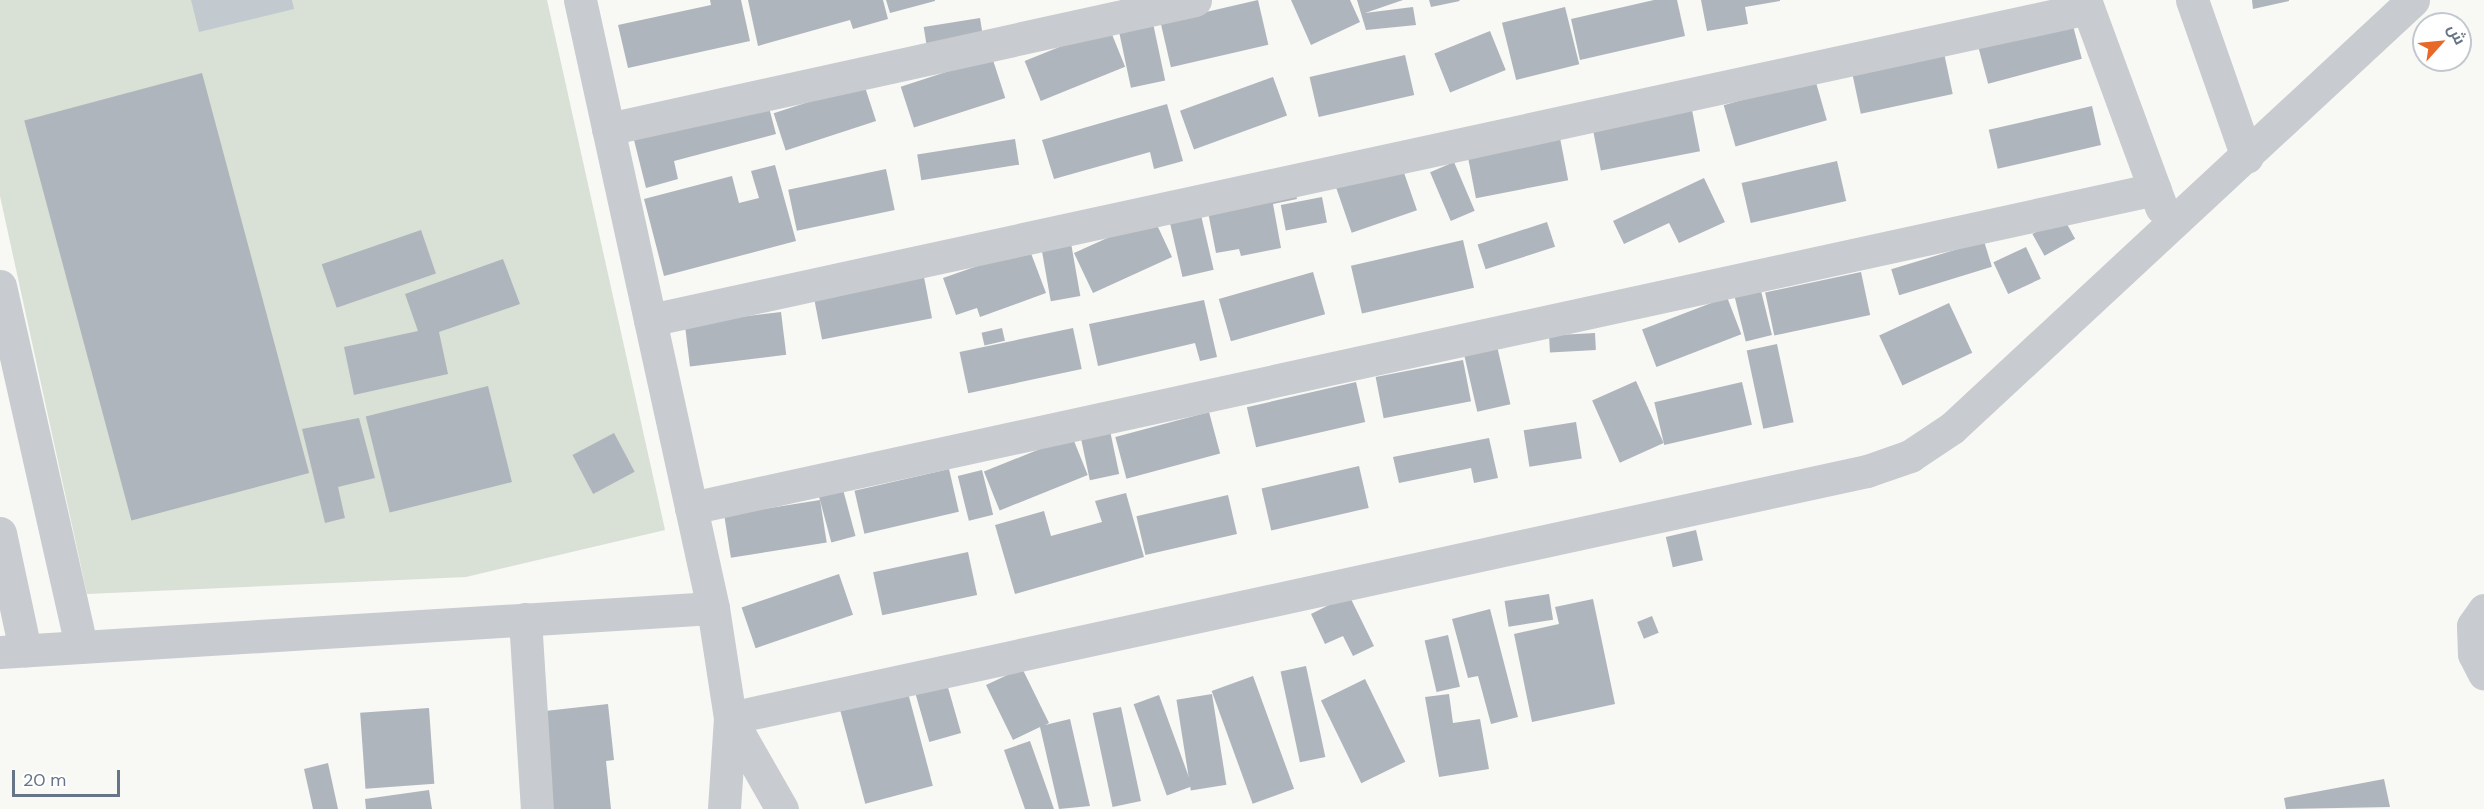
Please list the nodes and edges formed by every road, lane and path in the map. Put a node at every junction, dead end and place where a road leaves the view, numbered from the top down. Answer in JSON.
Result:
{"nodes":[{"id":1,"x":580,"y":0,"type":"edge"},
{"id":2,"x":1195,"y":0,"type":"edge"},
{"id":3,"x":2192,"y":0,"type":"edge"},
{"id":4,"x":2413,"y":0,"type":"edge"},
{"id":5,"x":2087,"y":4,"type":"edge"},
{"id":6,"x":608,"y":129,"type":"junction"},
{"id":7,"x":2247,"y":157,"type":"junction"},
{"id":8,"x":2155,"y":189,"type":"junction"},
{"id":9,"x":2169,"y":229,"type":"junction"},
{"id":10,"x":0,"y":286,"type":"edge"},
{"id":11,"x":650,"y":320,"type":"junction"},
{"id":12,"x":691,"y":508,"type":"junction"},
{"id":13,"x":0,"y":533,"type":"edge"},
{"id":14,"x":713,"y":608,"type":"junction"},
{"id":15,"x":2484,"y":610,"type":"edge"},
{"id":16,"x":525,"y":619,"type":"junction"},
{"id":17,"x":81,"y":646,"type":"junction"},
{"id":18,"x":13,"y":651,"type":"edge"},
{"id":19,"x":2484,"y":674,"type":"edge"},
{"id":20,"x":730,"y":718,"type":"junction"},
{"id":21,"x":537,"y":809,"type":"edge"},
{"id":22,"x":724,"y":809,"type":"edge"},
{"id":23,"x":782,"y":809,"type":"edge"}],
"edges":[{"from":1,"to":6,"type":"street"},
{"from":2,"to":6,"type":"street"},
{"from":3,"to":7,"type":"street"},
{"from":4,"to":7,"type":"street"},
{"from":5,"to":8,"type":"street"},
{"from":5,"to":11,"type":"street"},
{"from":6,"to":11,"type":"street"},
{"from":7,"to":9,"type":"street"},
{"from":8,"to":9,"type":"street"},
{"from":8,"to":12,"type":"street"},
{"from":9,"to":20,"type":"street"},
{"from":10,"to":17,"type":"street"},
{"from":11,"to":12,"type":"street"},
{"from":12,"to":14,"type":"street"},
{"from":13,"to":18,"type":"street"},
{"from":14,"to":16,"type":"street"},
{"from":14,"to":20,"type":"street"},
{"from":15,"to":19,"type":"street"},
{"from":16,"to":17,"type":"street"},
{"from":16,"to":21,"type":"street"},
{"from":17,"to":18,"type":"street"},
{"from":20,"to":22,"type":"street"},
{"from":20,"to":23,"type":"street"}]}
